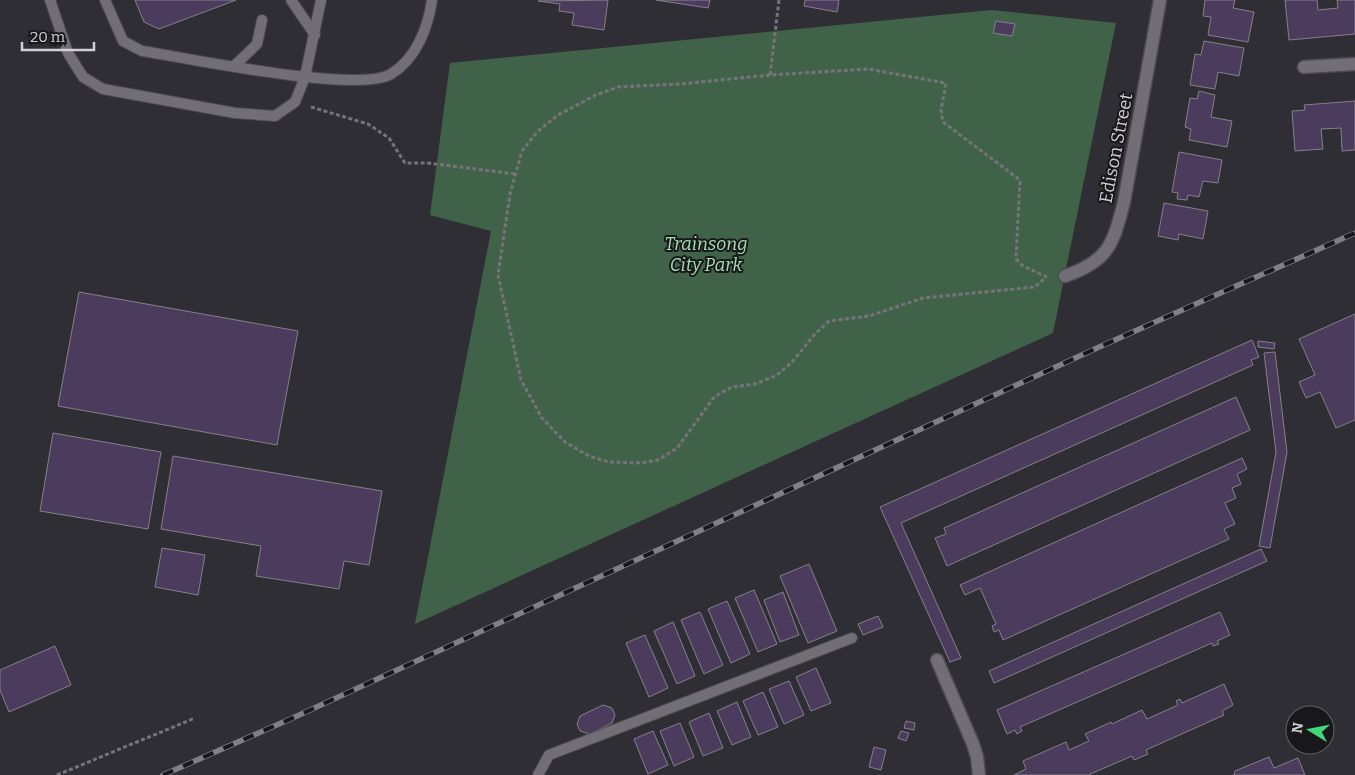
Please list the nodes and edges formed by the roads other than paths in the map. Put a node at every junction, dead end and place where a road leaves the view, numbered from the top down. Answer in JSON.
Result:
{"nodes":[{"id":1,"x":50,"y":0,"type":"edge"},
{"id":2,"x":105,"y":0,"type":"edge"},
{"id":3,"x":291,"y":0,"type":"edge"},
{"id":4,"x":321,"y":0,"type":"edge"},
{"id":5,"x":432,"y":0,"type":"edge"},
{"id":6,"x":1160,"y":0,"type":"edge"},
{"id":7,"x":262,"y":20,"type":"dead end"},
{"id":8,"x":315,"y":35,"type":"junction"},
{"id":9,"x":1355,"y":64,"type":"edge"},
{"id":10,"x":234,"y":66,"type":"junction"},
{"id":11,"x":1304,"y":66,"type":"dead end"},
{"id":12,"x":305,"y":77,"type":"junction"},
{"id":13,"x":1065,"y":276,"type":"road end"},
{"id":14,"x":852,"y":638,"type":"dead end"},
{"id":15,"x":936,"y":660,"type":"dead end"},
{"id":16,"x":538,"y":775,"type":"edge"},
{"id":17,"x":979,"y":775,"type":"edge"}],
"edges":[{"from":1,"to":12,"type":"lane"},
{"from":2,"to":10,"type":"lane"},
{"from":3,"to":8,"type":"lane"},
{"from":4,"to":8,"type":"lane"},
{"from":5,"to":12,"type":"lane"},
{"from":6,"to":13,"type":"street","name":"Edison Street"},
{"from":7,"to":10,"type":"lane"},
{"from":8,"to":12,"type":"lane"},
{"from":9,"to":11,"type":"street"},
{"from":10,"to":12,"type":"lane"},
{"from":14,"to":16,"type":"lane"},
{"from":15,"to":17,"type":"street"}]}
